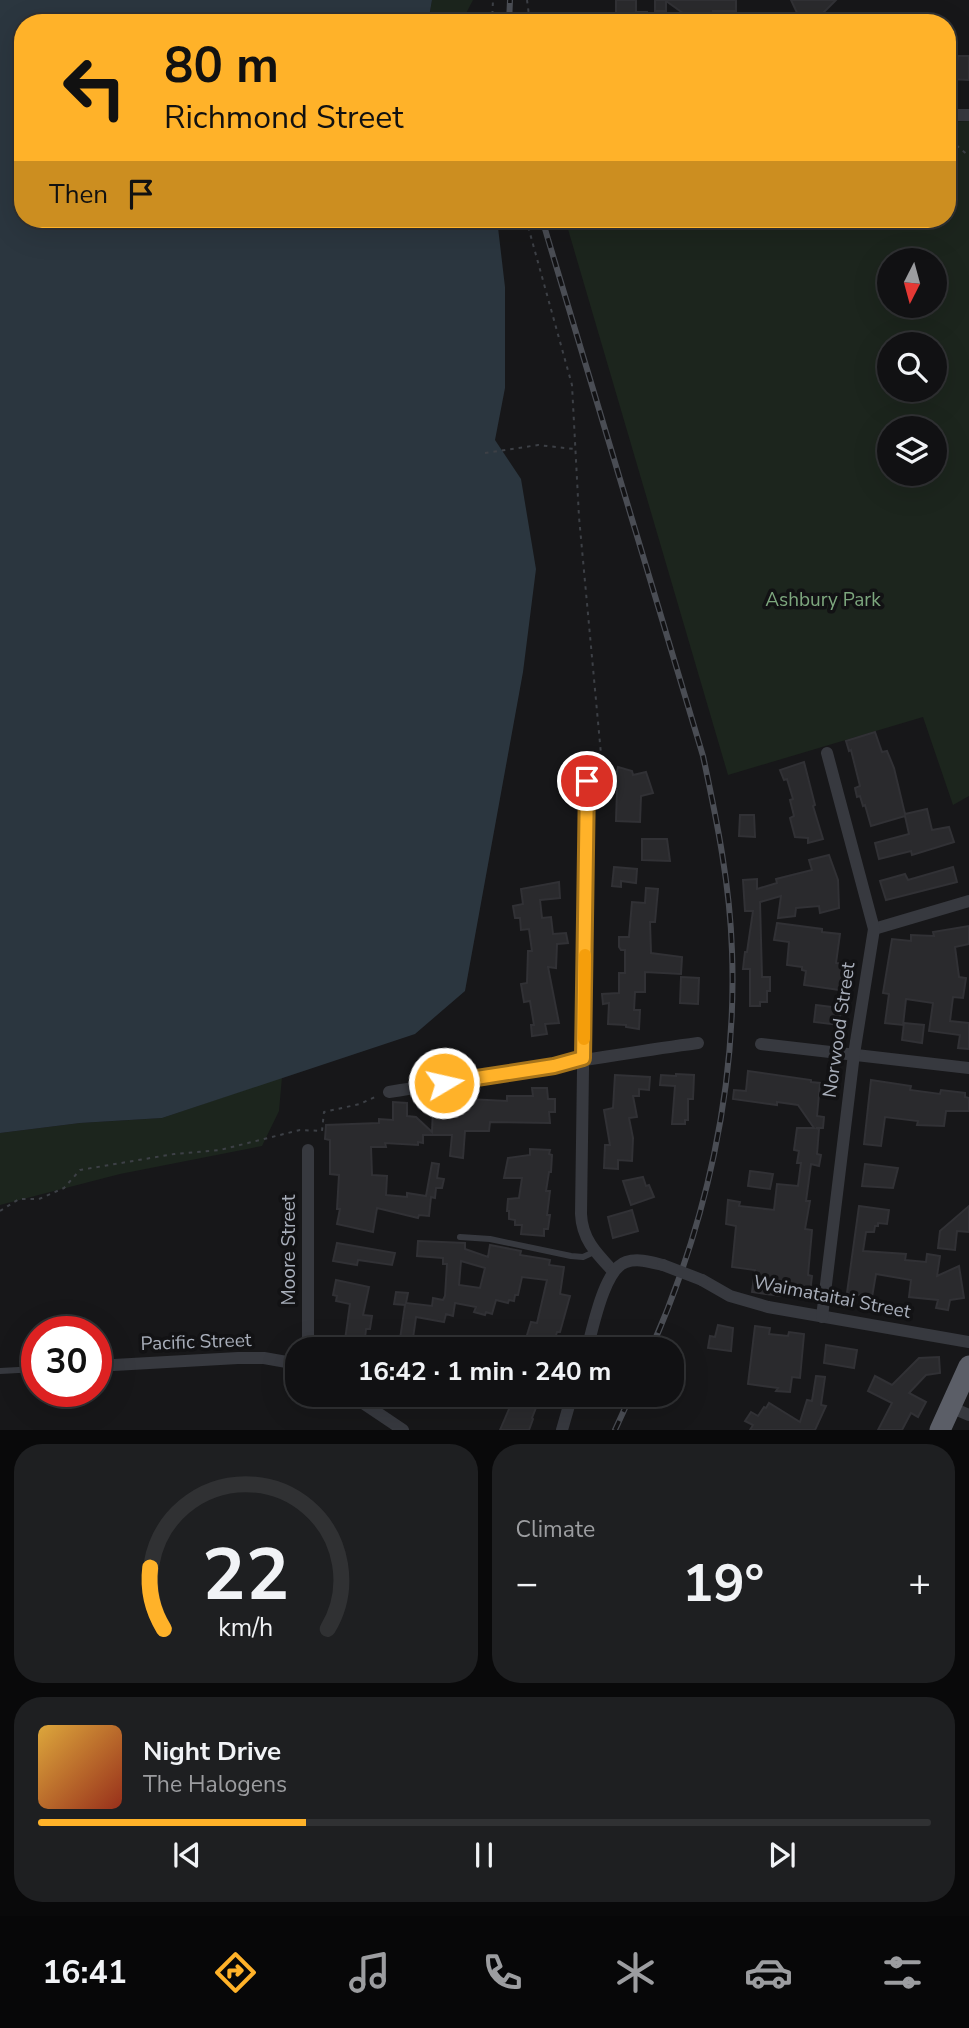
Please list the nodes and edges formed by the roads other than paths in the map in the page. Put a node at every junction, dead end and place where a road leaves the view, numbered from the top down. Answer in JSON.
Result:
{"nodes":[{"id":1,"x":827,"y":753,"type":"dead end"},
{"id":2,"x":587,"y":781,"type":"road end"},
{"id":3,"x":969,"y":901,"type":"edge"},
{"id":4,"x":874,"y":929,"type":"junction"},
{"id":5,"x":698,"y":1043,"type":"dead end"},
{"id":6,"x":761,"y":1044,"type":"dead end"},
{"id":7,"x":854,"y":1054,"type":"junction"},
{"id":8,"x":583,"y":1058,"type":"junction"},
{"id":9,"x":969,"y":1068,"type":"edge"},
{"id":10,"x":389,"y":1091,"type":"road end"},
{"id":11,"x":308,"y":1150,"type":"dead end"},
{"id":12,"x":460,"y":1237,"type":"dead end"},
{"id":13,"x":594,"y":1252,"type":"junction"},
{"id":14,"x":613,"y":1271,"type":"junction"},
{"id":15,"x":822,"y":1317,"type":"junction"},
{"id":16,"x":308,"y":1337,"type":"edge"},
{"id":17,"x":591,"y":1337,"type":"edge"},
{"id":18,"x":969,"y":1342,"type":"edge"},
{"id":19,"x":285,"y":1362,"type":"edge"},
{"id":20,"x":112,"y":1365,"type":"edge"},
{"id":21,"x":969,"y":1366,"type":"edge"},
{"id":22,"x":21,"y":1370,"type":"edge"},
{"id":23,"x":0,"y":1371,"type":"edge"},
{"id":24,"x":369,"y":1407,"type":"edge"},
{"id":25,"x":569,"y":1407,"type":"edge"},
{"id":26,"x":959,"y":1411,"type":"edge"},
{"id":27,"x":403,"y":1430,"type":"edge"},
{"id":28,"x":562,"y":1430,"type":"edge"},
{"id":29,"x":940,"y":1430,"type":"edge"}],
"edges":[{"from":1,"to":4,"type":"street","name":"Norwood Street"},
{"from":2,"to":8,"type":"street"},
{"from":3,"to":4,"type":"street"},
{"from":4,"to":7,"type":"street","name":"Norwood Street"},
{"from":5,"to":8,"type":"street"},
{"from":6,"to":7,"type":"street"},
{"from":7,"to":9,"type":"street"},
{"from":7,"to":15,"type":"street","name":"Norwood Street"},
{"from":8,"to":10,"type":"street"},
{"from":8,"to":13,"type":"street"},
{"from":11,"to":16,"type":"street","name":"Moore Street"},
{"from":12,"to":13,"type":"lane"},
{"from":13,"to":14,"type":"street"},
{"from":14,"to":15,"type":"street","name":"Waimataitai Street","bridge":true},
{"from":14,"to":17,"type":"street"},
{"from":15,"to":18,"type":"street","name":"Waimataitai Street"},
{"from":19,"to":20,"type":"street","name":"Pacific Street"},
{"from":21,"to":26,"type":"highway"},
{"from":22,"to":23,"type":"lane"},
{"from":24,"to":27,"type":"street"},
{"from":25,"to":28,"type":"street"},
{"from":26,"to":29,"type":"highway"}]}
